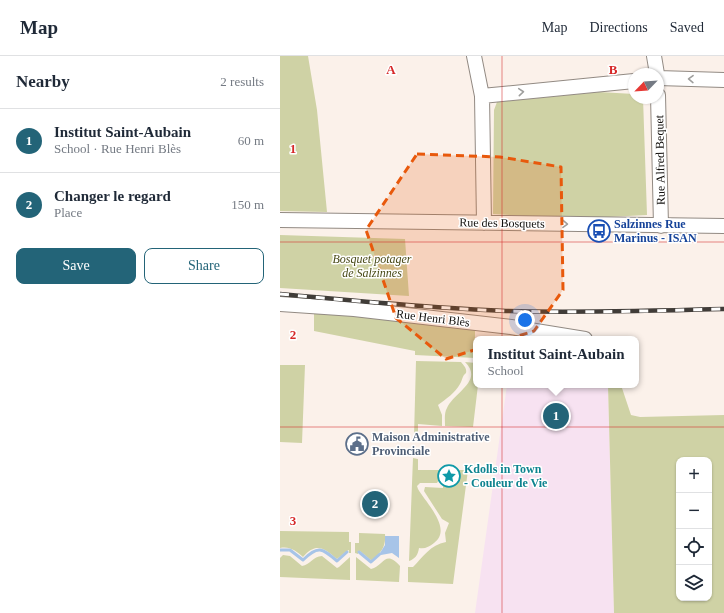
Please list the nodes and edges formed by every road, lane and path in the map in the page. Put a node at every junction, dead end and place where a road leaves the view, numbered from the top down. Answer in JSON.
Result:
{"nodes":[{"id":1,"x":474,"y":56,"type":"edge"},
{"id":2,"x":654,"y":56,"type":"edge"},
{"id":3,"x":656,"y":68,"type":"edge"},
{"id":4,"x":664,"y":78,"type":"edge"},
{"id":5,"x":724,"y":80,"type":"edge"},
{"id":6,"x":628,"y":82,"type":"edge"},
{"id":7,"x":482,"y":96,"type":"junction"},
{"id":8,"x":658,"y":104,"type":"edge"},
{"id":9,"x":280,"y":220,"type":"edge"},
{"id":10,"x":484,"y":223,"type":"junction"},
{"id":11,"x":661,"y":226,"type":"junction"},
{"id":12,"x":724,"y":226,"type":"edge"},
{"id":13,"x":280,"y":304,"type":"edge"},
{"id":14,"x":567,"y":336,"type":"edge"}],
"edges":[{"from":1,"to":7,"type":"street"},
{"from":2,"to":3,"type":"street"},
{"from":5,"to":4,"type":"street","one_way":true},
{"from":7,"to":6,"type":"street","one_way":true},
{"from":7,"to":10,"type":"street"},
{"from":8,"to":11,"type":"street","name":"Rue Alfred Bequet"},
{"from":9,"to":10,"type":"street","name":"Rue des Bosquets"},
{"from":10,"to":11,"type":"street","name":"Rue des Bosquets","one_way":true},
{"from":11,"to":12,"type":"street","name":"Rue des Bosquets"},
{"from":13,"to":14,"type":"street","name":"Rue Henri Blès"}]}
